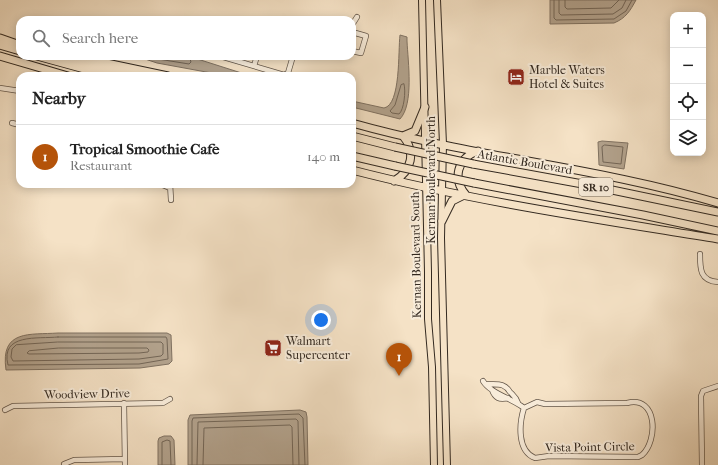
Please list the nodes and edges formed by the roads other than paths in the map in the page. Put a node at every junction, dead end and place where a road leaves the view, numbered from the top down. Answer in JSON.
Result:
{"nodes":[{"id":1,"x":422,"y":0,"type":"edge"},
{"id":2,"x":437,"y":0,"type":"edge"},
{"id":3,"x":356,"y":33,"type":"edge"},
{"id":4,"x":0,"y":38,"type":"edge"},
{"id":5,"x":16,"y":44,"type":"edge"},
{"id":6,"x":0,"y":45,"type":"edge"},
{"id":7,"x":16,"y":50,"type":"edge"},
{"id":8,"x":356,"y":52,"type":"edge"},
{"id":9,"x":0,"y":56,"type":"edge"},
{"id":10,"x":52,"y":60,"type":"edge"},
{"id":11,"x":75,"y":60,"type":"edge"},
{"id":12,"x":92,"y":60,"type":"edge"},
{"id":13,"x":234,"y":60,"type":"edge"},
{"id":14,"x":256,"y":60,"type":"edge"},
{"id":15,"x":292,"y":60,"type":"edge"},
{"id":16,"x":18,"y":61,"type":"junction"},
{"id":17,"x":254,"y":66,"type":"junction"},
{"id":18,"x":41,"y":72,"type":"edge"},
{"id":19,"x":55,"y":72,"type":"edge"},
{"id":20,"x":95,"y":72,"type":"edge"},
{"id":21,"x":120,"y":72,"type":"edge"},
{"id":22,"x":149,"y":72,"type":"edge"},
{"id":23,"x":274,"y":72,"type":"edge"},
{"id":24,"x":288,"y":72,"type":"edge"},
{"id":25,"x":0,"y":88,"type":"edge"},
{"id":26,"x":16,"y":90,"type":"edge"},
{"id":27,"x":425,"y":107,"type":"junction"},
{"id":28,"x":12,"y":123,"type":"dead end"},
{"id":29,"x":16,"y":124,"type":"edge"},
{"id":30,"x":356,"y":124,"type":"edge"},
{"id":31,"x":403,"y":136,"type":"junction"},
{"id":32,"x":356,"y":137,"type":"edge"},
{"id":33,"x":424,"y":140,"type":"junction"},
{"id":34,"x":443,"y":144,"type":"junction"},
{"id":35,"x":478,"y":151,"type":"junction"},
{"id":36,"x":356,"y":157,"type":"edge"},
{"id":37,"x":356,"y":171,"type":"edge"},
{"id":38,"x":394,"y":181,"type":"junction"},
{"id":39,"x":425,"y":187,"type":"junction"},
{"id":40,"x":170,"y":188,"type":"edge"},
{"id":41,"x":442,"y":190,"type":"junction"},
{"id":42,"x":466,"y":195,"type":"junction"},
{"id":43,"x":171,"y":200,"type":"dead end"},
{"id":44,"x":718,"y":203,"type":"edge"},
{"id":45,"x":718,"y":212,"type":"edge"},
{"id":46,"x":442,"y":221,"type":"junction"},
{"id":47,"x":718,"y":231,"type":"edge"},
{"id":48,"x":718,"y":238,"type":"edge"},
{"id":49,"x":700,"y":254,"type":"dead end"},
{"id":50,"x":718,"y":282,"type":"edge"},
{"id":51,"x":718,"y":386,"type":"edge"},
{"id":52,"x":170,"y":399,"type":"dead end"},
{"id":53,"x":518,"y":403,"type":"junction"},
{"id":54,"x":124,"y":404,"type":"junction"},
{"id":55,"x":524,"y":408,"type":"junction"},
{"id":56,"x":5,"y":410,"type":"dead end"},
{"id":57,"x":125,"y":459,"type":"junction"},
{"id":58,"x":64,"y":464,"type":"edge"},
{"id":59,"x":125,"y":465,"type":"edge"},
{"id":60,"x":434,"y":465,"type":"edge"},
{"id":61,"x":447,"y":465,"type":"edge"},
{"id":62,"x":702,"y":465,"type":"edge"}],
"edges":[{"from":1,"to":27,"type":"main road","name":"Kernan Boulevard North"},
{"from":2,"to":34,"type":"main road","name":"Kernan Boulevard North"},
{"from":3,"to":8,"type":"street"},
{"from":4,"to":5,"type":"highway"},
{"from":6,"to":7,"type":"highway"},
{"from":9,"to":16,"type":"highway"},
{"from":10,"to":20,"type":"highway"},
{"from":11,"to":21,"type":"highway"},
{"from":12,"to":22,"type":"highway"},
{"from":13,"to":17,"type":"street"},
{"from":14,"to":17,"type":"street"},
{"from":15,"to":24,"type":"street"},
{"from":16,"to":18,"type":"highway"},
{"from":16,"to":19,"type":"highway"},
{"from":17,"to":23,"type":"street"},
{"from":25,"to":26,"type":"street"},
{"from":27,"to":31,"type":"highway"},
{"from":27,"to":33,"type":"main road","name":"Kernan Boulevard North"},
{"from":28,"to":29,"type":"street"},
{"from":30,"to":31,"type":"highway"},
{"from":31,"to":33,"type":"highway"},
{"from":31,"to":38,"type":"highway"},
{"from":32,"to":45,"type":"highway","name":"Atlantic Boulevard","number":"SR 10","bridge":true},
{"from":33,"to":34,"type":"highway"},
{"from":33,"to":39,"type":"main road","name":"Kernan Boulevard South"},
{"from":34,"to":35,"type":"highway"},
{"from":34,"to":41,"type":"main road","name":"Kernan Boulevard North"},
{"from":35,"to":42,"type":"highway"},
{"from":35,"to":44,"type":"highway"},
{"from":36,"to":47,"type":"highway","number":"SR 10","bridge":true},
{"from":37,"to":38,"type":"highway"},
{"from":38,"to":39,"type":"highway"},
{"from":39,"to":41,"type":"highway"},
{"from":39,"to":60,"type":"main road","name":"Kernan Boulevard South"},
{"from":40,"to":43,"type":"street"},
{"from":41,"to":42,"type":"highway"},
{"from":41,"to":46,"type":"main road","name":"Kernan Boulevard North"},
{"from":42,"to":46,"type":"highway"},
{"from":42,"to":48,"type":"highway"},
{"from":46,"to":61,"type":"main road","name":"Kernan Boulevard North"},
{"from":49,"to":50,"type":"street"},
{"from":51,"to":62,"type":"street"},
{"from":52,"to":54,"type":"street","name":"Woodview Drive"},
{"from":53,"to":53,"type":"street"},
{"from":53,"to":55,"type":"street"},
{"from":54,"to":56,"type":"street","name":"Woodview Drive"},
{"from":54,"to":57,"type":"street"},
{"from":55,"to":55,"type":"street","name":"Vista Point Circle"},
{"from":57,"to":58,"type":"street"},
{"from":57,"to":59,"type":"street"}]}
